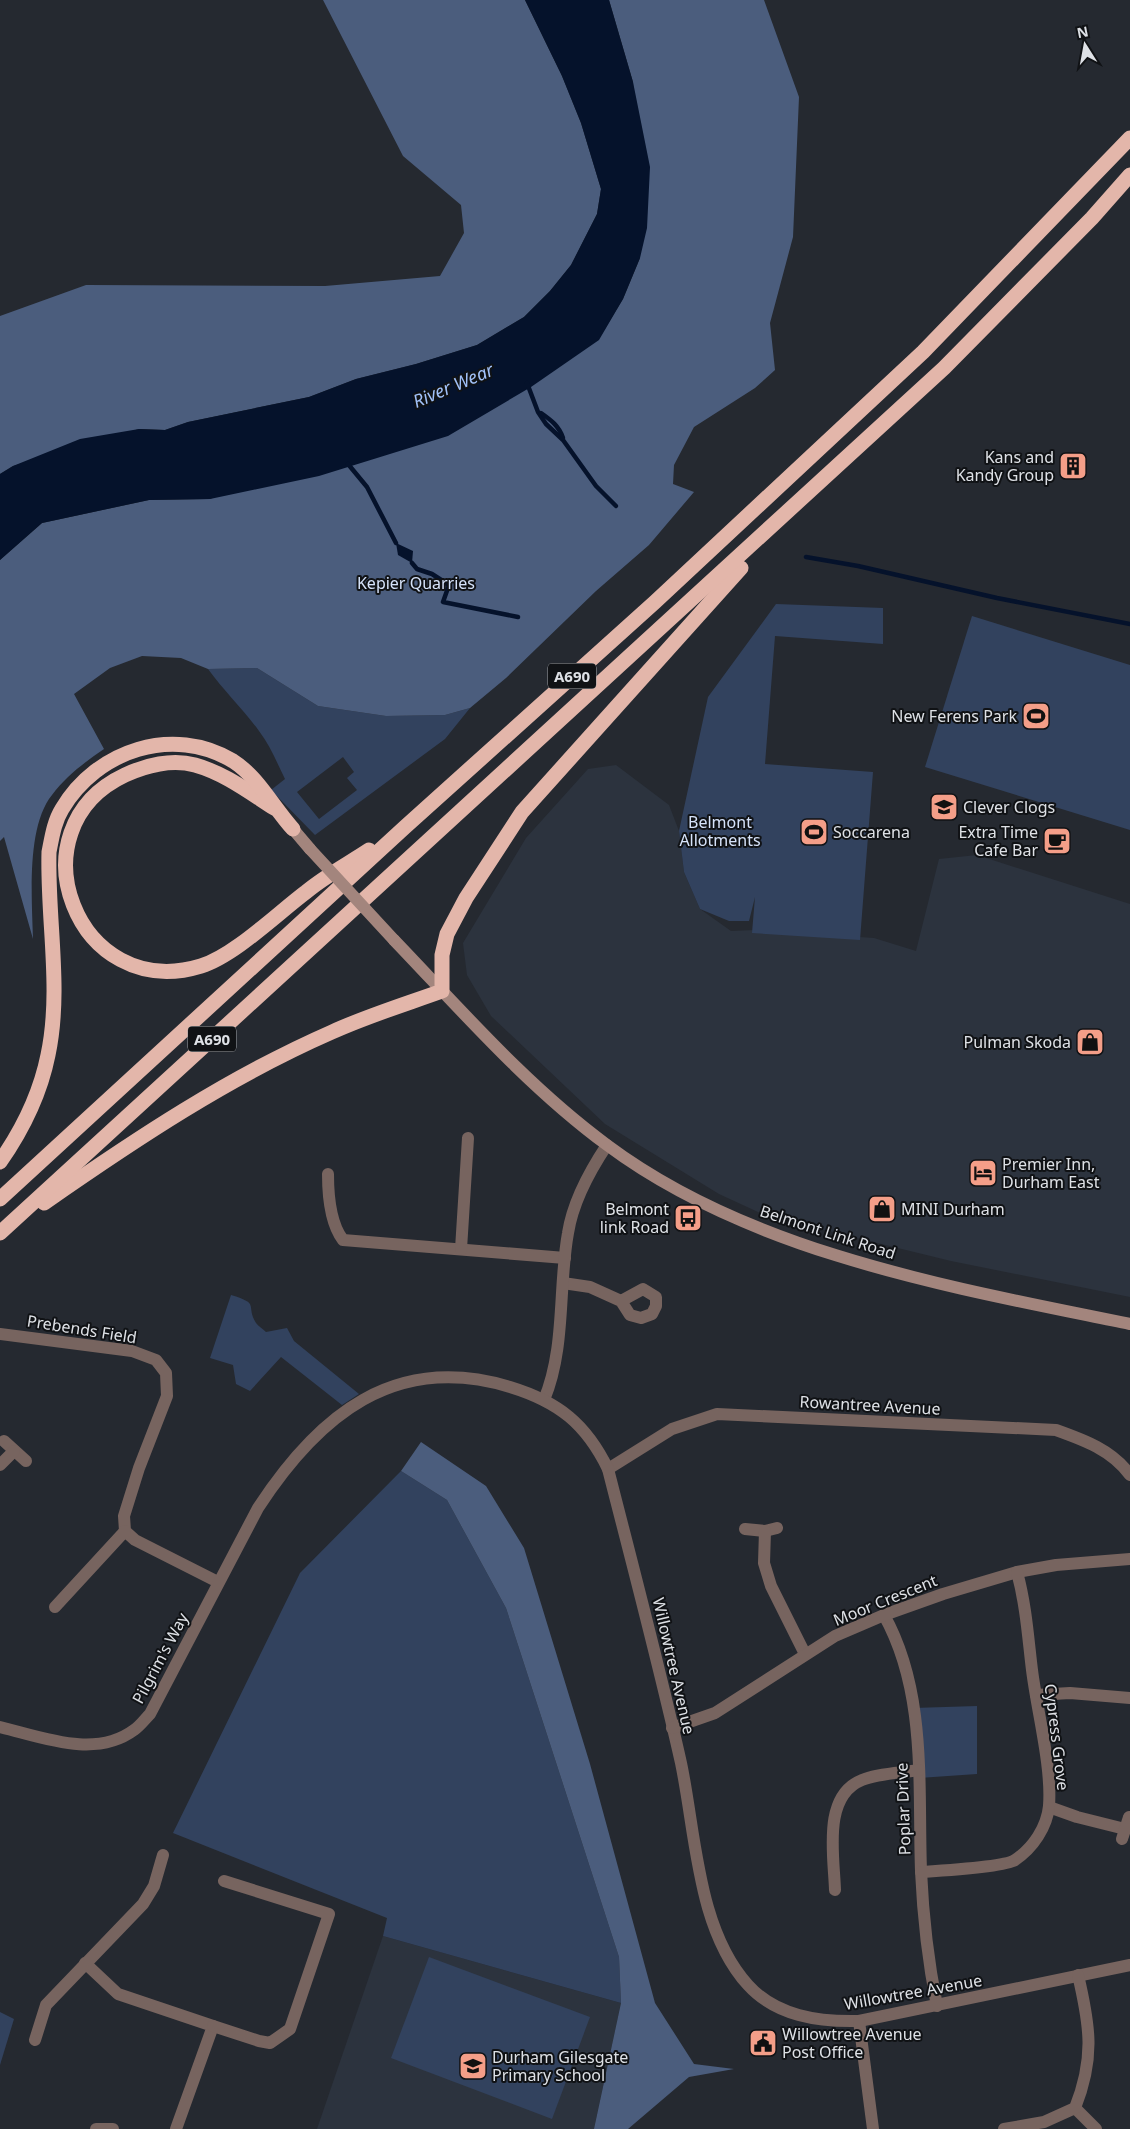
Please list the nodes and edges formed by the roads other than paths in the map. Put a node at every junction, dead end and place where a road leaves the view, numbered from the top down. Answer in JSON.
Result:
{"nodes":[{"id":1,"x":1130,"y":138,"type":"edge"},
{"id":2,"x":1130,"y":175,"type":"edge"},
{"id":3,"x":826,"y":478,"type":"junction"},
{"id":4,"x":274,"y":808,"type":"junction"},
{"id":5,"x":405,"y":826,"type":"junction"},
{"id":6,"x":293,"y":829,"type":"joint"},
{"id":7,"x":442,"y":991,"type":"junction"},
{"id":8,"x":468,"y":1138,"type":"dead end"},
{"id":9,"x":607,"y":1146,"type":"junction"},
{"id":10,"x":0,"y":1162,"type":"edge"},
{"id":11,"x":328,"y":1174,"type":"dead end"},
{"id":12,"x":0,"y":1199,"type":"edge"},
{"id":13,"x":0,"y":1234,"type":"edge"},
{"id":14,"x":460,"y":1248,"type":"junction"},
{"id":15,"x":565,"y":1258,"type":"junction"},
{"id":16,"x":562,"y":1283,"type":"junction"},
{"id":17,"x":621,"y":1301,"type":"dead end"},
{"id":18,"x":1130,"y":1324,"type":"edge"},
{"id":19,"x":0,"y":1334,"type":"edge"},
{"id":20,"x":544,"y":1400,"type":"junction"},
{"id":21,"x":4,"y":1441,"type":"dead end"},
{"id":22,"x":14,"y":1451,"type":"junction"},
{"id":23,"x":26,"y":1461,"type":"dead end"},
{"id":24,"x":0,"y":1465,"type":"edge"},
{"id":25,"x":608,"y":1469,"type":"junction"},
{"id":26,"x":1130,"y":1475,"type":"edge"},
{"id":27,"x":745,"y":1529,"type":"dead end"},
{"id":28,"x":125,"y":1531,"type":"junction"},
{"id":29,"x":1130,"y":1559,"type":"edge"},
{"id":30,"x":1017,"y":1572,"type":"junction"},
{"id":31,"x":218,"y":1582,"type":"junction"},
{"id":32,"x":55,"y":1607,"type":"dead end"},
{"id":33,"x":884,"y":1615,"type":"junction"},
{"id":34,"x":805,"y":1654,"type":"junction"},
{"id":35,"x":1036,"y":1695,"type":"junction"},
{"id":36,"x":1130,"y":1698,"type":"edge"},
{"id":37,"x":0,"y":1727,"type":"edge"},
{"id":38,"x":672,"y":1728,"type":"junction"},
{"id":39,"x":919,"y":1770,"type":"junction"},
{"id":40,"x":1049,"y":1807,"type":"junction"},
{"id":41,"x":1125,"y":1828,"type":"dead end"},
{"id":42,"x":163,"y":1855,"type":"dead end"},
{"id":43,"x":921,"y":1872,"type":"junction"},
{"id":44,"x":224,"y":1881,"type":"dead end"},
{"id":45,"x":836,"y":1890,"type":"dead end"},
{"id":46,"x":85,"y":1963,"type":"junction"},
{"id":47,"x":1130,"y":1965,"type":"edge"},
{"id":48,"x":1078,"y":1975,"type":"junction"},
{"id":49,"x":937,"y":2006,"type":"junction"},
{"id":50,"x":858,"y":2021,"type":"junction"},
{"id":51,"x":214,"y":2026,"type":"junction"},
{"id":52,"x":36,"y":2040,"type":"dead end"},
{"id":53,"x":1075,"y":2108,"type":"junction"},
{"id":54,"x":96,"y":2129,"type":"edge"},
{"id":55,"x":113,"y":2129,"type":"edge"},
{"id":56,"x":176,"y":2129,"type":"edge"},
{"id":57,"x":873,"y":2129,"type":"edge"},
{"id":58,"x":1004,"y":2129,"type":"edge"},
{"id":59,"x":1096,"y":2129,"type":"edge"}],
"edges":[{"from":1,"to":5,"type":"highway","number":"A690"},
{"from":2,"to":3,"type":"highway","number":"A690"},
{"from":3,"to":7,"type":"highway"},
{"from":3,"to":13,"type":"highway","number":"A690"},
{"from":4,"to":5,"type":"highway"},
{"from":4,"to":6,"type":"highway"},
{"from":4,"to":10,"type":"highway"},
{"from":5,"to":12,"type":"highway","number":"A690"},
{"from":6,"to":7,"type":"street","name":"Belmont Link Road","bridge":true},
{"from":7,"to":9,"type":"street","name":"Belmont Link Road"},
{"from":7,"to":13,"type":"highway"},
{"from":8,"to":14,"type":"street"},
{"from":9,"to":15,"type":"street"},
{"from":9,"to":18,"type":"street","name":"Belmont Link Road"},
{"from":11,"to":14,"type":"street"},
{"from":14,"to":15,"type":"street"},
{"from":15,"to":16,"type":"street"},
{"from":16,"to":17,"type":"street"},
{"from":16,"to":20,"type":"street"},
{"from":19,"to":28,"type":"street","name":"Prebends Field"},
{"from":20,"to":25,"type":"street","name":"Willowtree Avenue"},
{"from":20,"to":31,"type":"street","name":"Willowtree Avenue"},
{"from":21,"to":22,"type":"street"},
{"from":22,"to":23,"type":"street"},
{"from":22,"to":24,"type":"street"},
{"from":25,"to":26,"type":"street","name":"Rowantree Avenue"},
{"from":25,"to":38,"type":"street","name":"Willowtree Avenue"},
{"from":27,"to":34,"type":"street"},
{"from":28,"to":31,"type":"street"},
{"from":28,"to":32,"type":"street"},
{"from":29,"to":30,"type":"street","name":"Moor Crescent"},
{"from":30,"to":33,"type":"street","name":"Moor Crescent"},
{"from":30,"to":35,"type":"street","name":"Cypress Grove"},
{"from":31,"to":37,"type":"street","name":"Pilgrim's Way"},
{"from":33,"to":34,"type":"street","name":"Moor Crescent"},
{"from":33,"to":39,"type":"street","name":"Poplar Drive"},
{"from":34,"to":38,"type":"street","name":"Moor Crescent"},
{"from":35,"to":36,"type":"street"},
{"from":35,"to":40,"type":"street","name":"Cypress Grove"},
{"from":38,"to":50,"type":"street","name":"Willowtree Avenue"},
{"from":39,"to":43,"type":"street","name":"Poplar Drive"},
{"from":39,"to":45,"type":"street"},
{"from":40,"to":41,"type":"street"},
{"from":40,"to":43,"type":"street","name":"Cypress Grove"},
{"from":42,"to":46,"type":"street"},
{"from":43,"to":49,"type":"street","name":"Poplar Drive"},
{"from":44,"to":51,"type":"street"},
{"from":46,"to":51,"type":"street"},
{"from":46,"to":52,"type":"street"},
{"from":47,"to":48,"type":"street","name":"Willowtree Avenue"},
{"from":48,"to":49,"type":"street","name":"Willowtree Avenue"},
{"from":48,"to":53,"type":"street"},
{"from":49,"to":50,"type":"street","name":"Willowtree Avenue"},
{"from":50,"to":57,"type":"street"},
{"from":51,"to":56,"type":"street"},
{"from":53,"to":58,"type":"street"},
{"from":53,"to":59,"type":"street"},
{"from":54,"to":55,"type":"street"}]}
